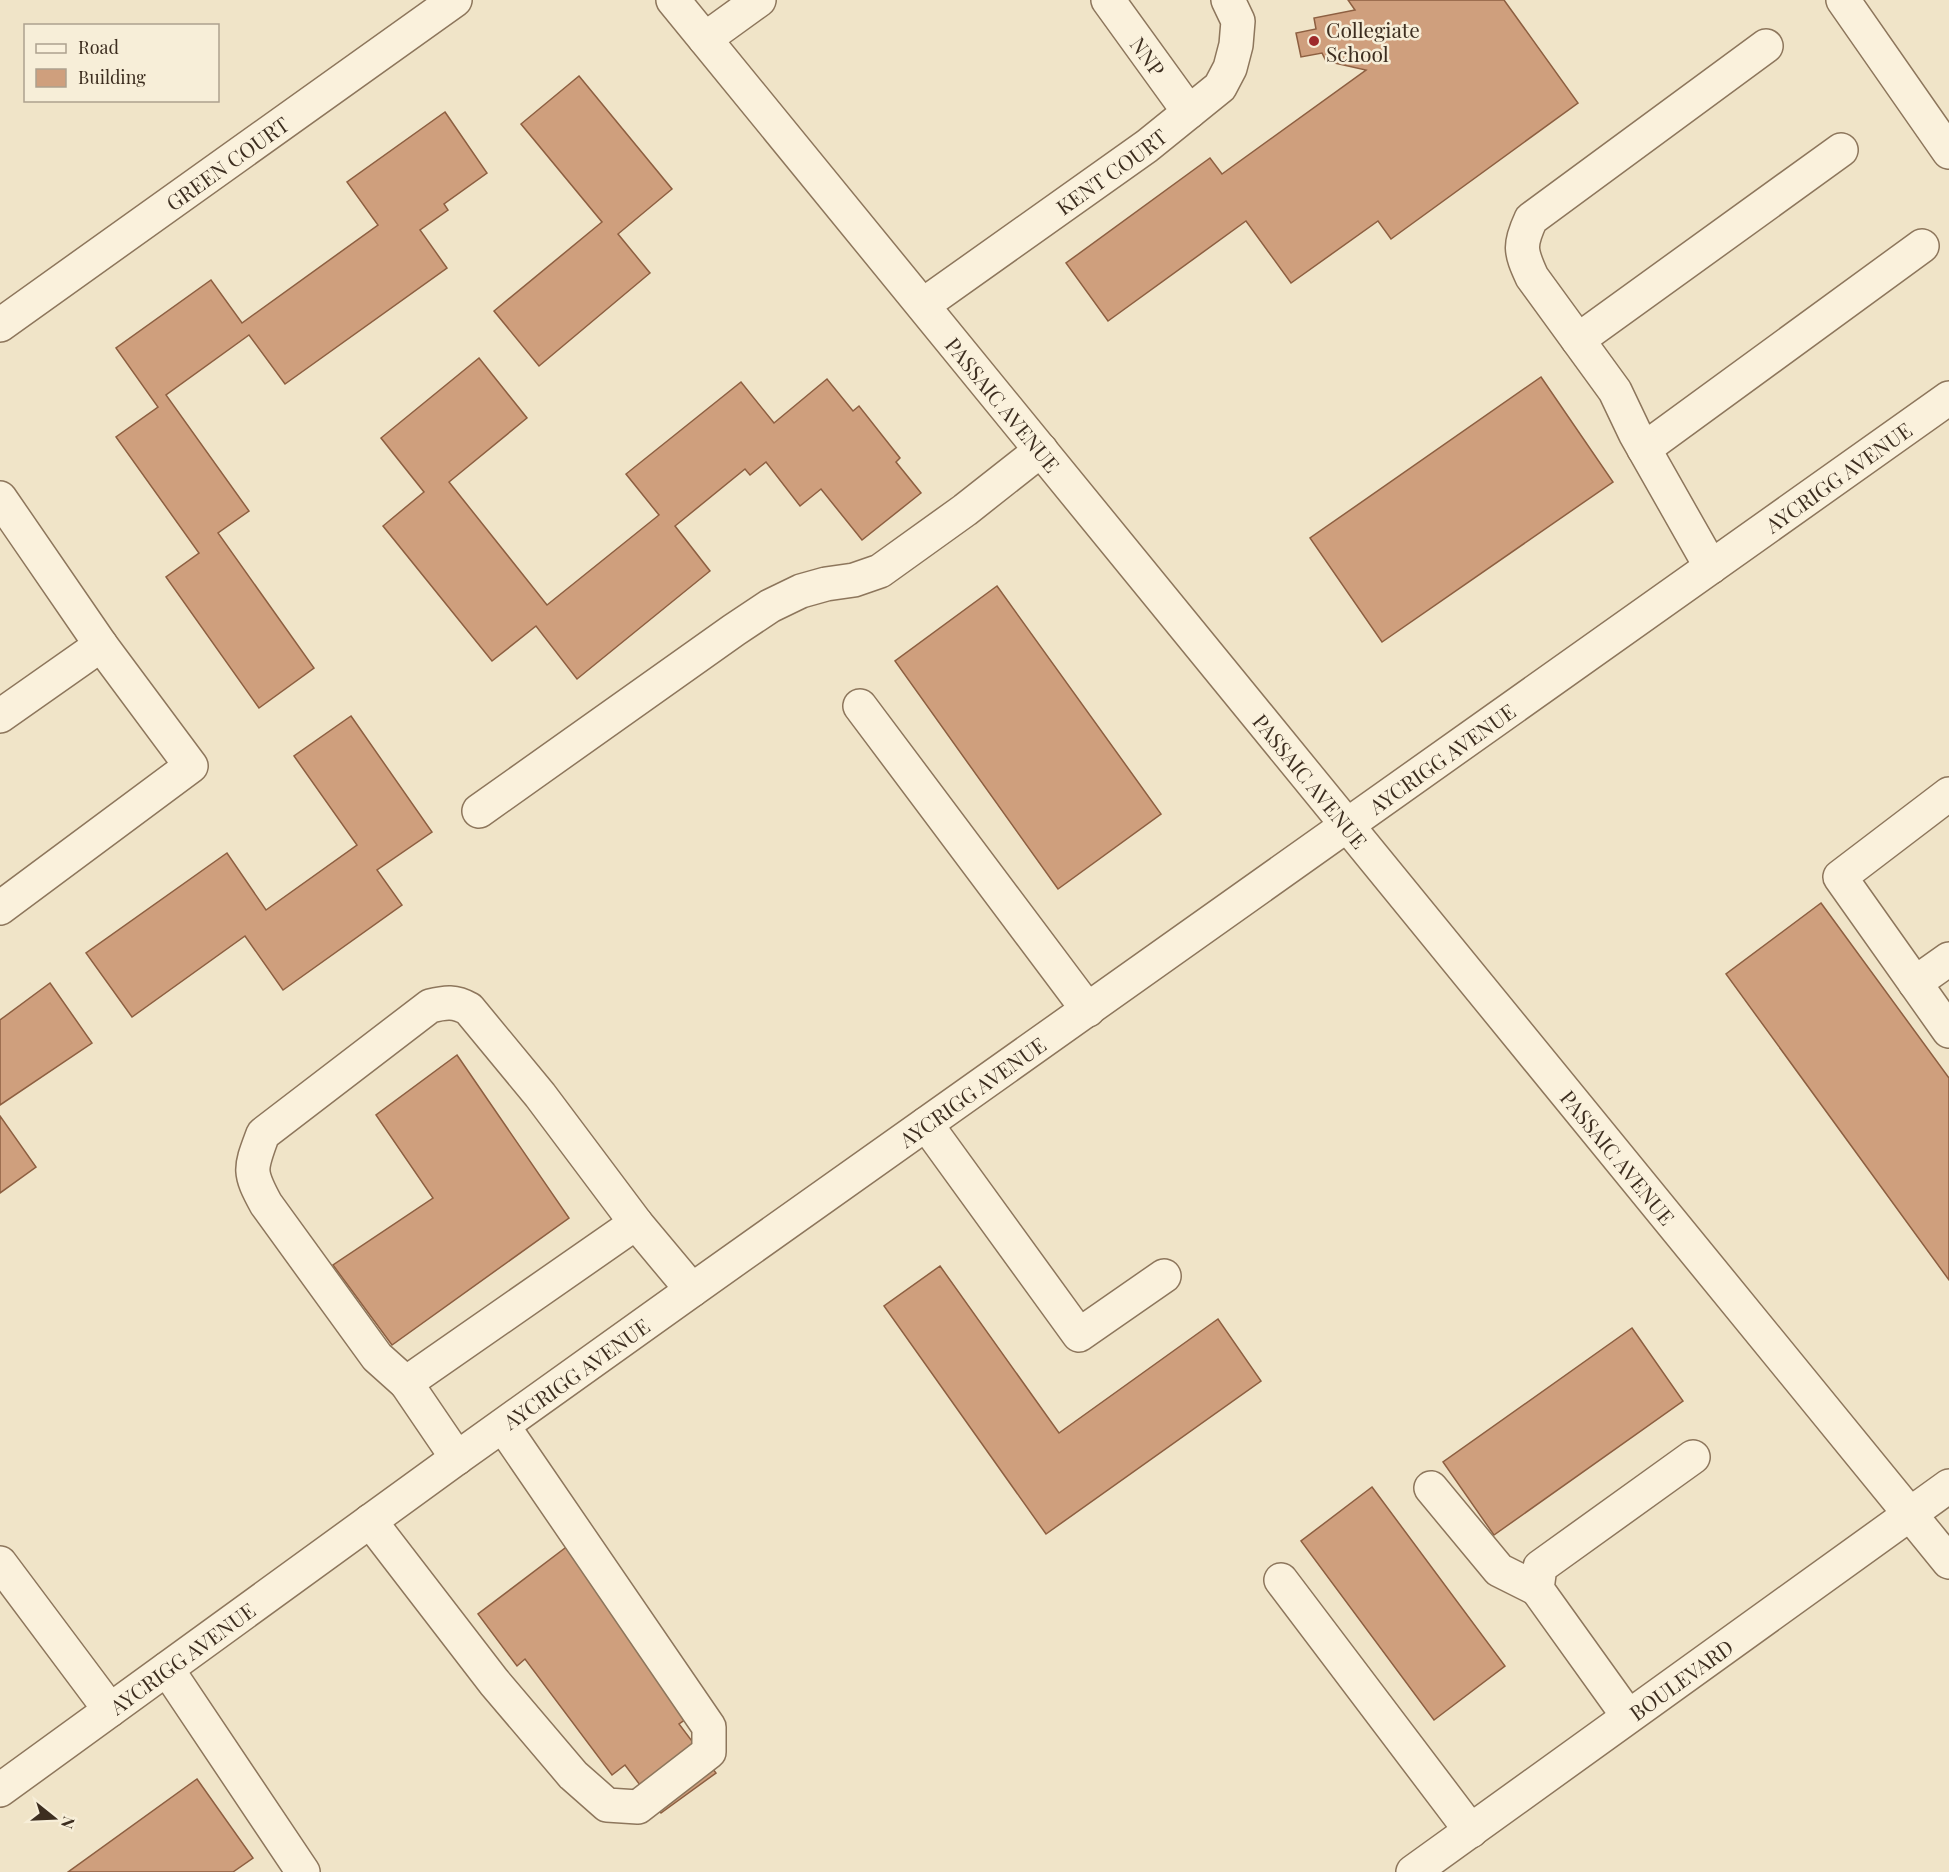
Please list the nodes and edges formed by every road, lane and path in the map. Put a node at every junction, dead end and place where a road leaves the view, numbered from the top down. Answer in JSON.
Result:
{"nodes":[{"id":1,"x":455,"y":0,"type":"edge"},
{"id":2,"x":674,"y":0,"type":"edge"},
{"id":3,"x":759,"y":0,"type":"edge"},
{"id":4,"x":1108,"y":0,"type":"edge"},
{"id":5,"x":1228,"y":0,"type":"edge"},
{"id":6,"x":1843,"y":0,"type":"edge"},
{"id":7,"x":705,"y":39,"type":"junction"},
{"id":8,"x":1766,"y":46,"type":"dead end"},
{"id":9,"x":1189,"y":112,"type":"junction"},
{"id":10,"x":1841,"y":150,"type":"dead end"},
{"id":11,"x":1949,"y":152,"type":"edge"},
{"id":12,"x":1922,"y":246,"type":"dead end"},
{"id":13,"x":922,"y":305,"type":"junction"},
{"id":14,"x":0,"y":325,"type":"edge"},
{"id":15,"x":1578,"y":340,"type":"junction"},
{"id":16,"x":1949,"y":398,"type":"edge"},
{"id":17,"x":1644,"y":449,"type":"junction"},
{"id":18,"x":1041,"y":450,"type":"junction"},
{"id":19,"x":0,"y":498,"type":"edge"},
{"id":20,"x":1711,"y":567,"type":"junction"},
{"id":21,"x":101,"y":645,"type":"junction"},
{"id":22,"x":860,"y":706,"type":"dead end"},
{"id":23,"x":0,"y":716,"type":"edge"},
{"id":24,"x":1949,"y":794,"type":"edge"},
{"id":25,"x":479,"y":811,"type":"dead end"},
{"id":26,"x":1347,"y":825,"type":"junction"},
{"id":27,"x":0,"y":908,"type":"edge"},
{"id":28,"x":1949,"y":959,"type":"edge"},
{"id":29,"x":1915,"y":983,"type":"junction"},
{"id":30,"x":1088,"y":1010,"type":"junction"},
{"id":31,"x":1949,"y":1031,"type":"edge"},
{"id":32,"x":926,"y":1124,"type":"junction"},
{"id":33,"x":636,"y":1223,"type":"junction"},
{"id":34,"x":1164,"y":1276,"type":"dead end"},
{"id":35,"x":692,"y":1290,"type":"junction"},
{"id":36,"x":406,"y":1383,"type":"junction"},
{"id":37,"x":503,"y":1426,"type":"junction"},
{"id":38,"x":1693,"y":1457,"type":"dead end"},
{"id":39,"x":458,"y":1458,"type":"junction"},
{"id":40,"x":1949,"y":1486,"type":"edge"},
{"id":41,"x":1431,"y":1488,"type":"dead end"},
{"id":42,"x":1910,"y":1514,"type":"junction"},
{"id":43,"x":370,"y":1521,"type":"junction"},
{"id":44,"x":1949,"y":1562,"type":"edge"},
{"id":45,"x":0,"y":1563,"type":"edge"},
{"id":46,"x":1281,"y":1580,"type":"dead end"},
{"id":47,"x":1537,"y":1589,"type":"junction"},
{"id":48,"x":167,"y":1669,"type":"junction"},
{"id":49,"x":110,"y":1710,"type":"junction"},
{"id":50,"x":1628,"y":1716,"type":"junction"},
{"id":51,"x":0,"y":1790,"type":"edge"},
{"id":52,"x":1471,"y":1831,"type":"junction"},
{"id":53,"x":303,"y":1872,"type":"edge"},
{"id":54,"x":1413,"y":1872,"type":"edge"}],
"edges":[{"from":1,"to":14,"type":"street","name":"GREEN COURT"},
{"from":2,"to":7,"type":"street","name":"PASSAIC AVENUE"},
{"from":3,"to":7,"type":"street"},
{"from":4,"to":9,"type":"street","name":"NNP"},
{"from":5,"to":9,"type":"street","name":"KENT COURT"},
{"from":6,"to":11,"type":"street"},
{"from":7,"to":13,"type":"street","name":"PASSAIC AVENUE"},
{"from":8,"to":15,"type":"street"},
{"from":9,"to":13,"type":"street","name":"KENT COURT"},
{"from":10,"to":15,"type":"street"},
{"from":12,"to":17,"type":"street"},
{"from":13,"to":18,"type":"street","name":"PASSAIC AVENUE"},
{"from":15,"to":17,"type":"street"},
{"from":16,"to":20,"type":"street","name":"AYCRIGG AVENUE"},
{"from":17,"to":20,"type":"street"},
{"from":18,"to":25,"type":"street"},
{"from":18,"to":26,"type":"street","name":"PASSAIC AVENUE"},
{"from":19,"to":21,"type":"street"},
{"from":20,"to":26,"type":"street","name":"AYCRIGG AVENUE"},
{"from":21,"to":23,"type":"street"},
{"from":21,"to":27,"type":"street"},
{"from":22,"to":30,"type":"street"},
{"from":24,"to":29,"type":"street"},
{"from":26,"to":30,"type":"street","name":"AYCRIGG AVENUE"},
{"from":26,"to":42,"type":"street","name":"PASSAIC AVENUE"},
{"from":28,"to":29,"type":"street"},
{"from":29,"to":31,"type":"street"},
{"from":30,"to":32,"type":"street","name":"AYCRIGG AVENUE"},
{"from":32,"to":34,"type":"street"},
{"from":32,"to":35,"type":"street","name":"AYCRIGG AVENUE"},
{"from":33,"to":35,"type":"street"},
{"from":33,"to":36,"type":"street"},
{"from":33,"to":36,"type":"street"},
{"from":35,"to":37,"type":"street","name":"AYCRIGG AVENUE"},
{"from":36,"to":39,"type":"street"},
{"from":37,"to":39,"type":"street","name":"AYCRIGG AVENUE"},
{"from":37,"to":43,"type":"street"},
{"from":38,"to":47,"type":"street"},
{"from":39,"to":43,"type":"street","name":"AYCRIGG AVENUE"},
{"from":40,"to":42,"type":"street","name":"BOULEVARD"},
{"from":41,"to":47,"type":"street"},
{"from":42,"to":44,"type":"street","name":"PASSAIC AVENUE"},
{"from":42,"to":50,"type":"street","name":"BOULEVARD"},
{"from":43,"to":48,"type":"street","name":"AYCRIGG AVENUE"},
{"from":45,"to":49,"type":"street"},
{"from":46,"to":52,"type":"street"},
{"from":47,"to":50,"type":"street"},
{"from":48,"to":49,"type":"street","name":"AYCRIGG AVENUE"},
{"from":48,"to":53,"type":"street"},
{"from":49,"to":51,"type":"street","name":"AYCRIGG AVENUE"},
{"from":50,"to":52,"type":"street","name":"BOULEVARD"},
{"from":52,"to":54,"type":"street","name":"BOULEVARD"}]}
